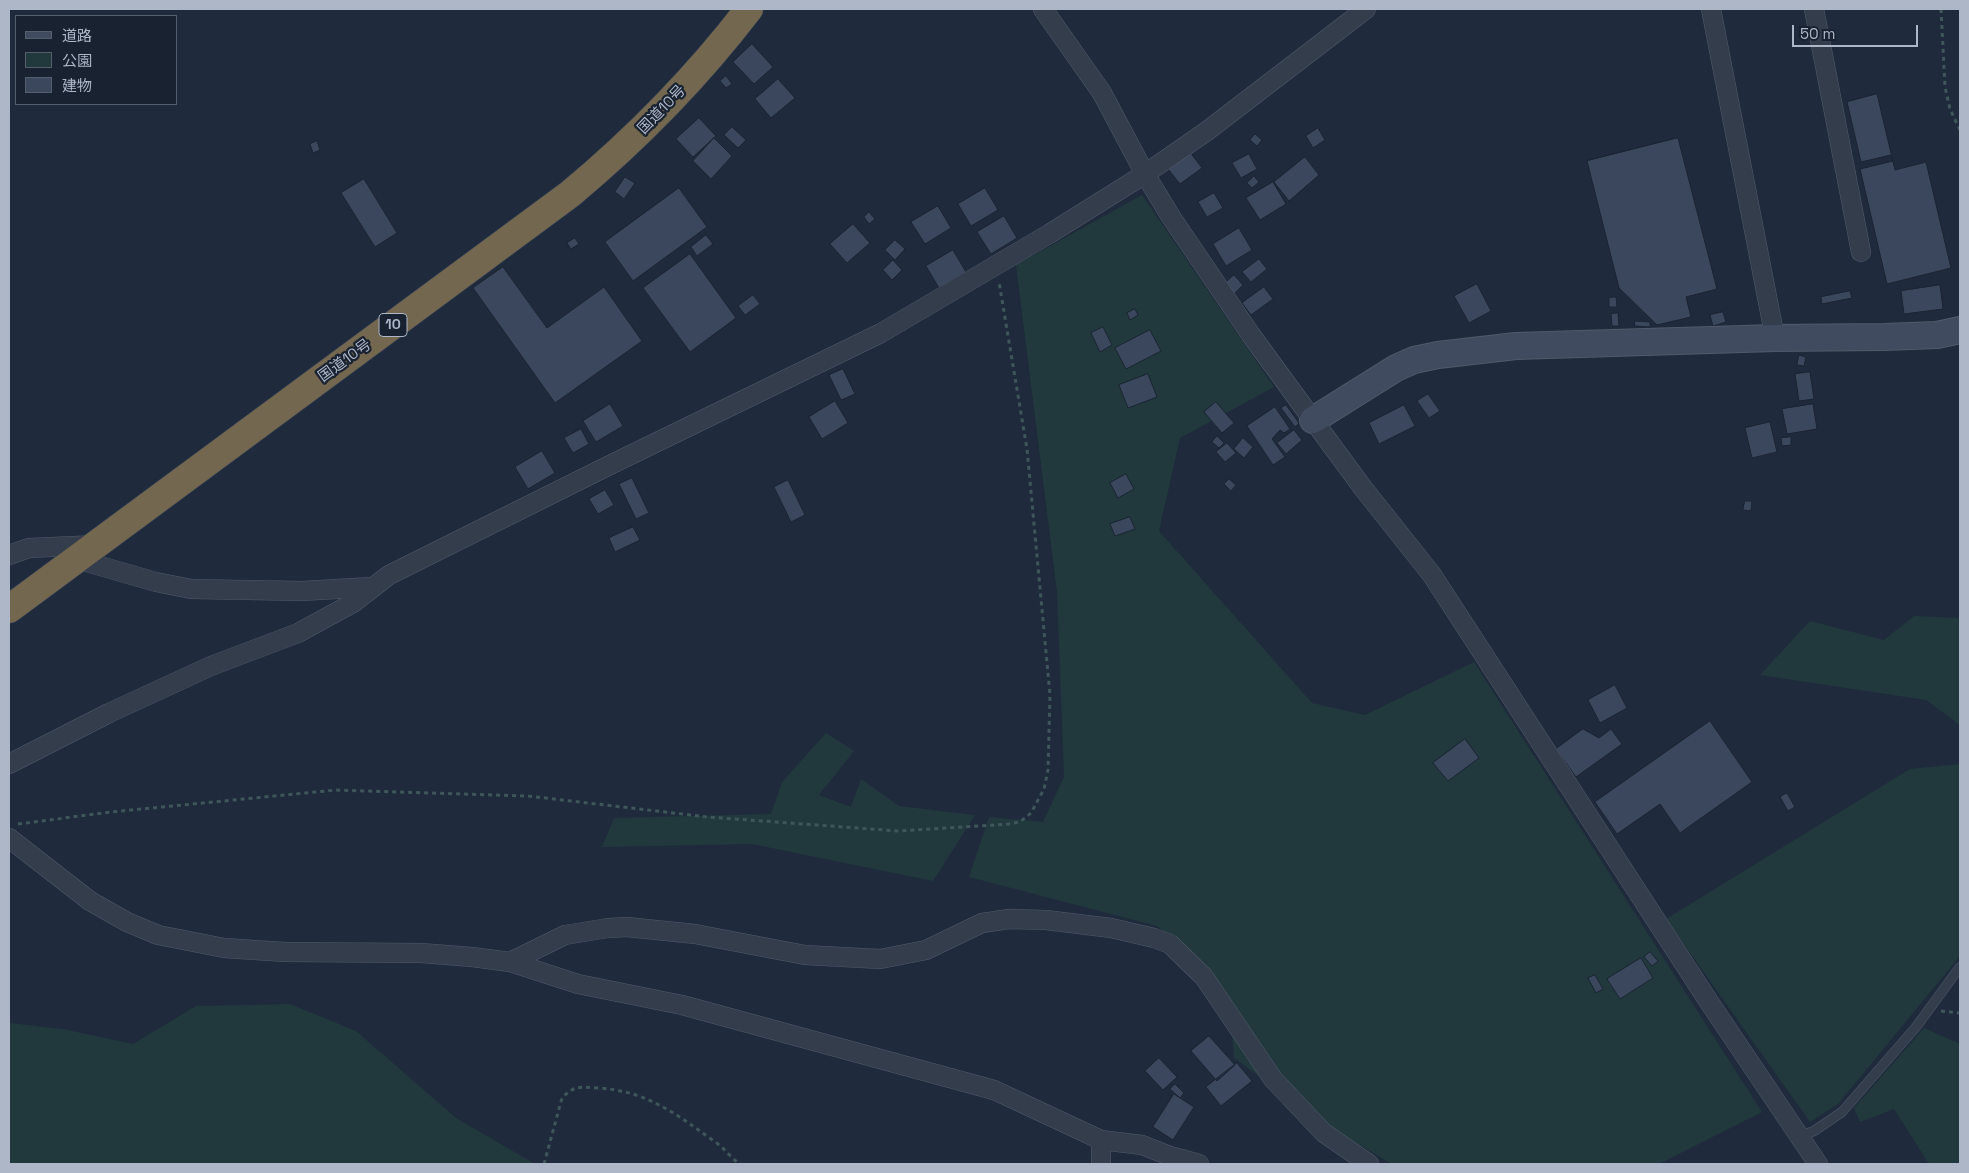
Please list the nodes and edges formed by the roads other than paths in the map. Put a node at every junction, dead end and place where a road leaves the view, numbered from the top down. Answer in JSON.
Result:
{"nodes":[{"id":1,"x":748,"y":9,"type":"edge"},
{"id":2,"x":1043,"y":9,"type":"edge"},
{"id":3,"x":1366,"y":9,"type":"edge"},
{"id":4,"x":1711,"y":9,"type":"edge"},
{"id":5,"x":1814,"y":9,"type":"edge"},
{"id":6,"x":1145,"y":174,"type":"junction"},
{"id":7,"x":1861,"y":252,"type":"dead end"},
{"id":8,"x":1960,"y":330,"type":"edge"},
{"id":9,"x":1775,"y":338,"type":"junction"},
{"id":10,"x":1313,"y":420,"type":"junction"},
{"id":11,"x":87,"y":552,"type":"junction"},
{"id":12,"x":9,"y":555,"type":"edge"},
{"id":13,"x":371,"y":587,"type":"junction"},
{"id":14,"x":9,"y":610,"type":"edge"},
{"id":15,"x":9,"y":764,"type":"edge"},
{"id":16,"x":9,"y":838,"type":"edge"},
{"id":17,"x":510,"y":962,"type":"junction"},
{"id":18,"x":1960,"y":967,"type":"edge"},
{"id":19,"x":1800,"y":1136,"type":"junction"},
{"id":20,"x":1101,"y":1140,"type":"junction"},
{"id":21,"x":1101,"y":1164,"type":"edge"},
{"id":22,"x":1199,"y":1164,"type":"edge"},
{"id":23,"x":1369,"y":1164,"type":"edge"},
{"id":24,"x":1818,"y":1164,"type":"edge"}],
"edges":[{"from":1,"to":11,"type":"highway","name":"国道10号","number":"10"},
{"from":2,"to":6,"type":"street"},
{"from":3,"to":6,"type":"street"},
{"from":4,"to":9,"type":"street"},
{"from":5,"to":7,"type":"street"},
{"from":6,"to":10,"type":"street"},
{"from":6,"to":13,"type":"street"},
{"from":8,"to":9,"type":"street"},
{"from":9,"to":10,"type":"street"},
{"from":10,"to":19,"type":"street"},
{"from":11,"to":12,"type":"street"},
{"from":11,"to":13,"type":"street"},
{"from":11,"to":14,"type":"highway","name":"国道10号","number":"10"},
{"from":13,"to":15,"type":"street"},
{"from":16,"to":17,"type":"street"},
{"from":17,"to":20,"type":"street"},
{"from":17,"to":23,"type":"street"},
{"from":18,"to":19,"type":"lane"},
{"from":19,"to":24,"type":"street"},
{"from":20,"to":21,"type":"street"},
{"from":20,"to":22,"type":"street"}]}
